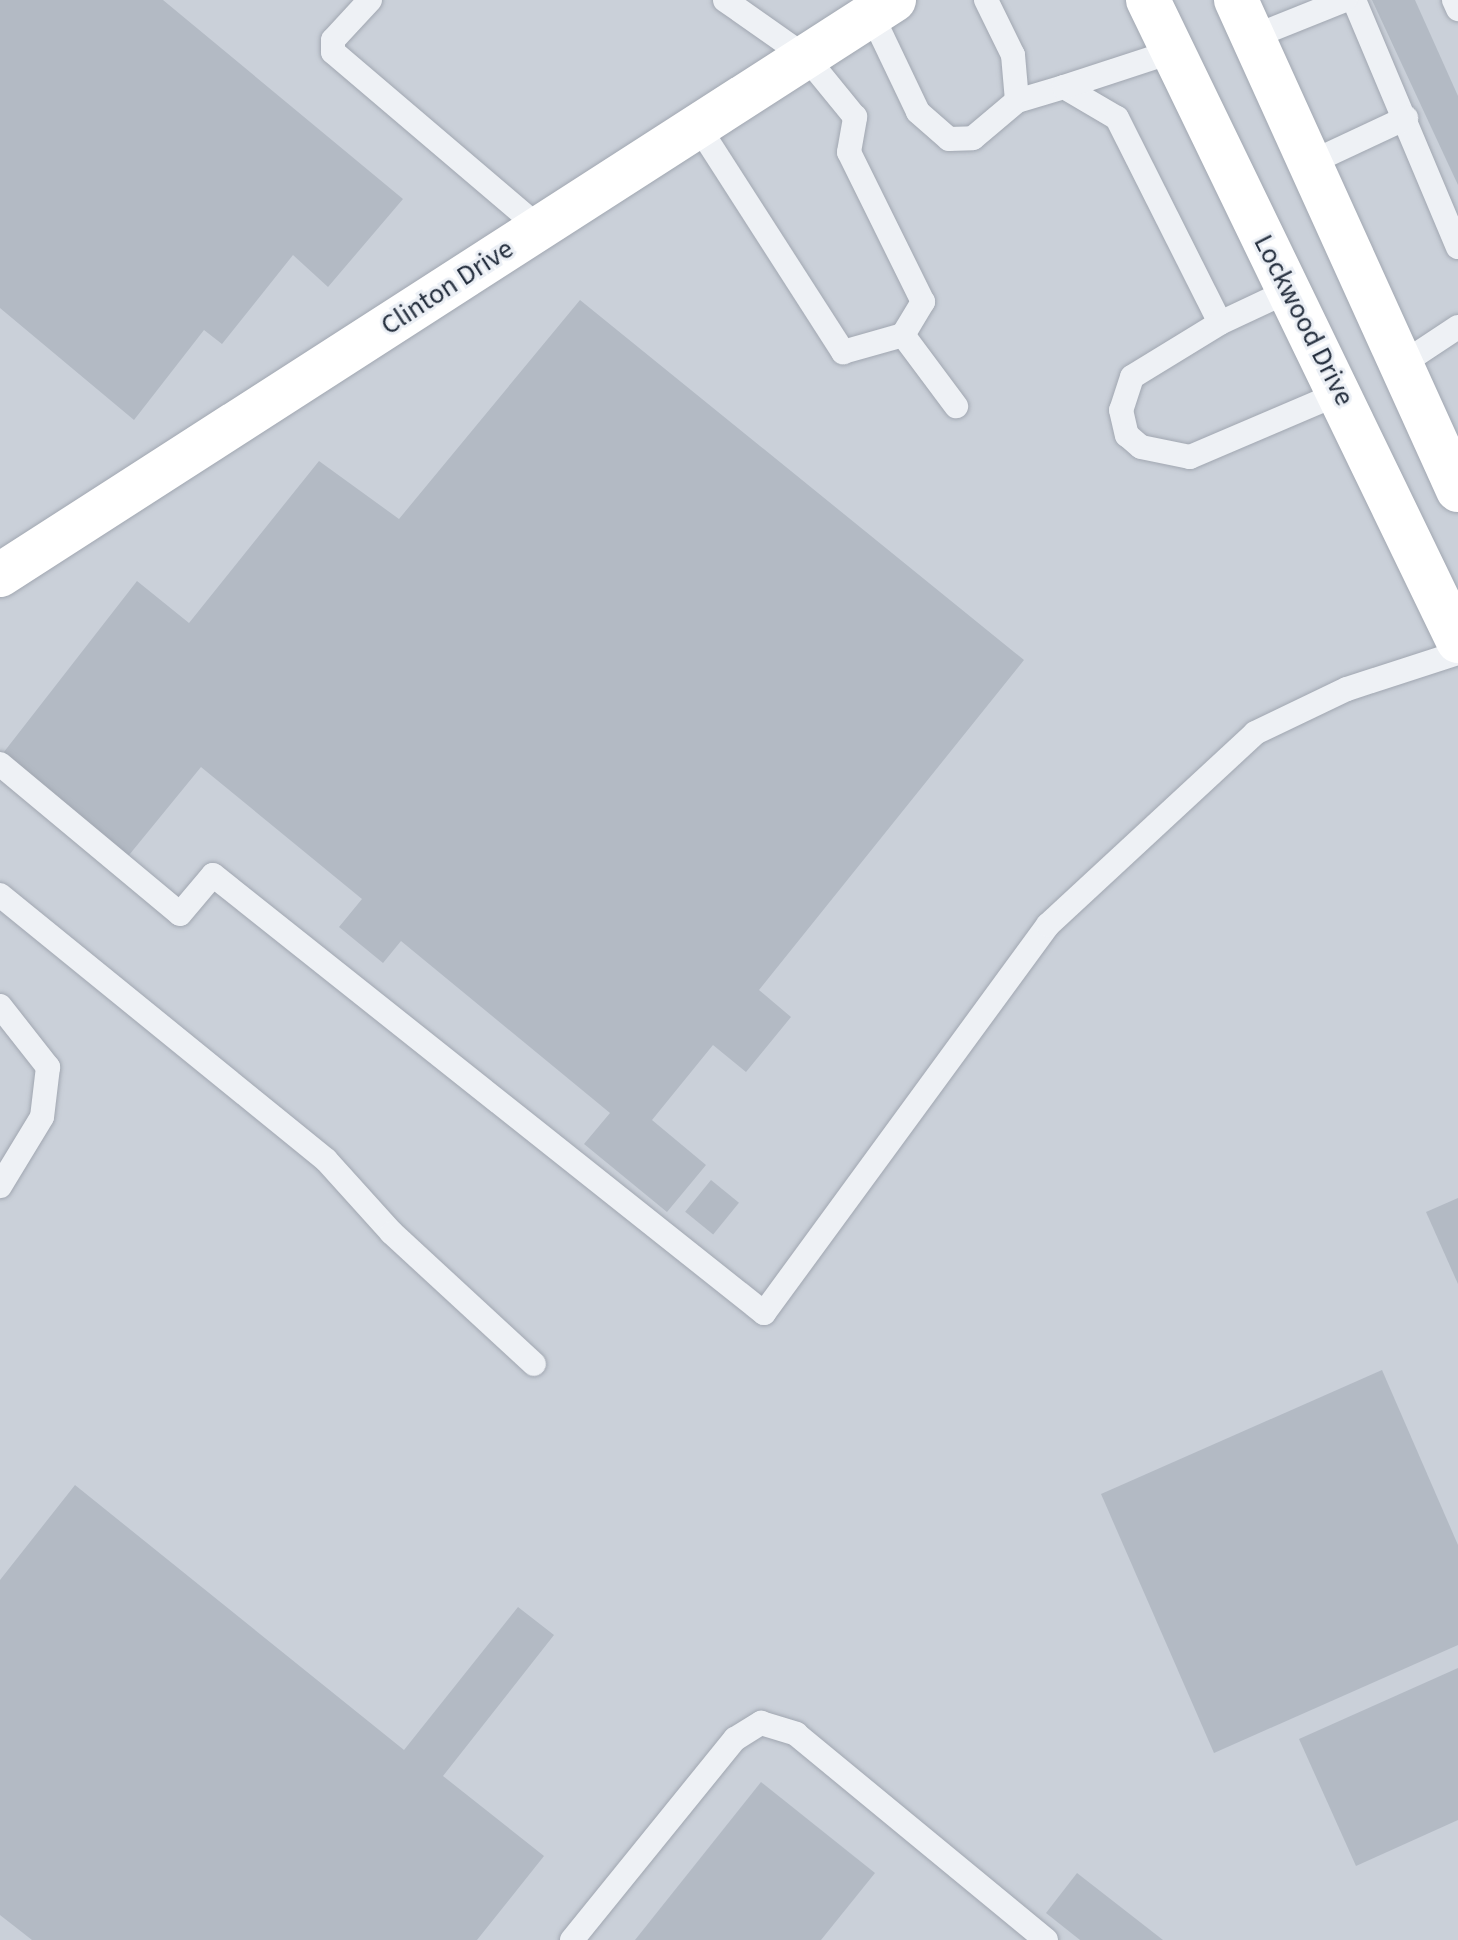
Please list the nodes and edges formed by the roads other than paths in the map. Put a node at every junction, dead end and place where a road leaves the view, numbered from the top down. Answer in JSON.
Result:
{"nodes":[{"id":1,"x":370,"y":0,"type":"edge"},
{"id":2,"x":725,"y":0,"type":"edge"},
{"id":3,"x":986,"y":0,"type":"edge"},
{"id":4,"x":1148,"y":0,"type":"edge"},
{"id":5,"x":1345,"y":0,"type":"edge"},
{"id":6,"x":1354,"y":0,"type":"edge"},
{"id":7,"x":1454,"y":0,"type":"edge"},
{"id":8,"x":876,"y":4,"type":"edge"},
{"id":9,"x":1458,"y":9,"type":"edge"},
{"id":10,"x":1244,"y":18,"type":"edge"},
{"id":11,"x":1171,"y":52,"type":"junction"},
{"id":12,"x":806,"y":57,"type":"junction"},
{"id":13,"x":1064,"y":87,"type":"junction"},
{"id":14,"x":1017,"y":101,"type":"junction"},
{"id":15,"x":1406,"y":118,"type":"junction"},
{"id":16,"x":698,"y":126,"type":"junction"},
{"id":17,"x":1312,"y":162,"type":"junction"},
{"id":18,"x":540,"y":228,"type":"junction"},
{"id":19,"x":1458,"y":247,"type":"edge"},
{"id":20,"x":1288,"y":291,"type":"junction"},
{"id":21,"x":1220,"y":323,"type":"junction"},
{"id":22,"x":1458,"y":327,"type":"edge"},
{"id":23,"x":903,"y":335,"type":"junction"},
{"id":24,"x":1402,"y":364,"type":"junction"},
{"id":25,"x":1340,"y":393,"type":"junction"},
{"id":26,"x":956,"y":406,"type":"dead end"},
{"id":27,"x":1458,"y":490,"type":"edge"},
{"id":28,"x":0,"y":575,"type":"edge"},
{"id":29,"x":1458,"y":641,"type":"edge"},
{"id":30,"x":1458,"y":653,"type":"edge"},
{"id":31,"x":0,"y":764,"type":"edge"},
{"id":32,"x":0,"y":895,"type":"edge"},
{"id":33,"x":0,"y":1006,"type":"edge"},
{"id":34,"x":0,"y":1186,"type":"edge"},
{"id":35,"x":534,"y":1364,"type":"dead end"},
{"id":36,"x":572,"y":1940,"type":"edge"},
{"id":37,"x":1046,"y":1940,"type":"edge"}],
"edges":[{"from":1,"to":18,"type":"lane"},
{"from":2,"to":12,"type":"lane"},
{"from":3,"to":14,"type":"lane"},
{"from":4,"to":11,"type":"main road","name":"Lockwood Drive"},
{"from":5,"to":10,"type":"lane"},
{"from":6,"to":15,"type":"lane"},
{"from":7,"to":9,"type":"lane"},
{"from":8,"to":12,"type":"main road","name":"Clinton Drive"},
{"from":8,"to":14,"type":"lane"},
{"from":10,"to":17,"type":"main road"},
{"from":11,"to":13,"type":"lane"},
{"from":11,"to":20,"type":"main road","name":"Lockwood Drive"},
{"from":12,"to":16,"type":"main road","name":"Clinton Drive"},
{"from":12,"to":23,"type":"lane"},
{"from":13,"to":14,"type":"lane"},
{"from":13,"to":21,"type":"lane"},
{"from":15,"to":17,"type":"lane"},
{"from":15,"to":19,"type":"lane"},
{"from":16,"to":18,"type":"main road","name":"Clinton Drive"},
{"from":16,"to":23,"type":"lane"},
{"from":17,"to":24,"type":"main road"},
{"from":18,"to":28,"type":"main road","name":"Clinton Drive"},
{"from":20,"to":21,"type":"lane"},
{"from":20,"to":25,"type":"main road","name":"Lockwood Drive"},
{"from":21,"to":25,"type":"lane"},
{"from":22,"to":24,"type":"lane"},
{"from":23,"to":26,"type":"lane"},
{"from":24,"to":25,"type":"main road"},
{"from":24,"to":27,"type":"main road"},
{"from":25,"to":29,"type":"main road","name":"Lockwood Drive"},
{"from":30,"to":31,"type":"lane"},
{"from":32,"to":35,"type":"lane"},
{"from":33,"to":34,"type":"lane"},
{"from":36,"to":37,"type":"lane"}]}
